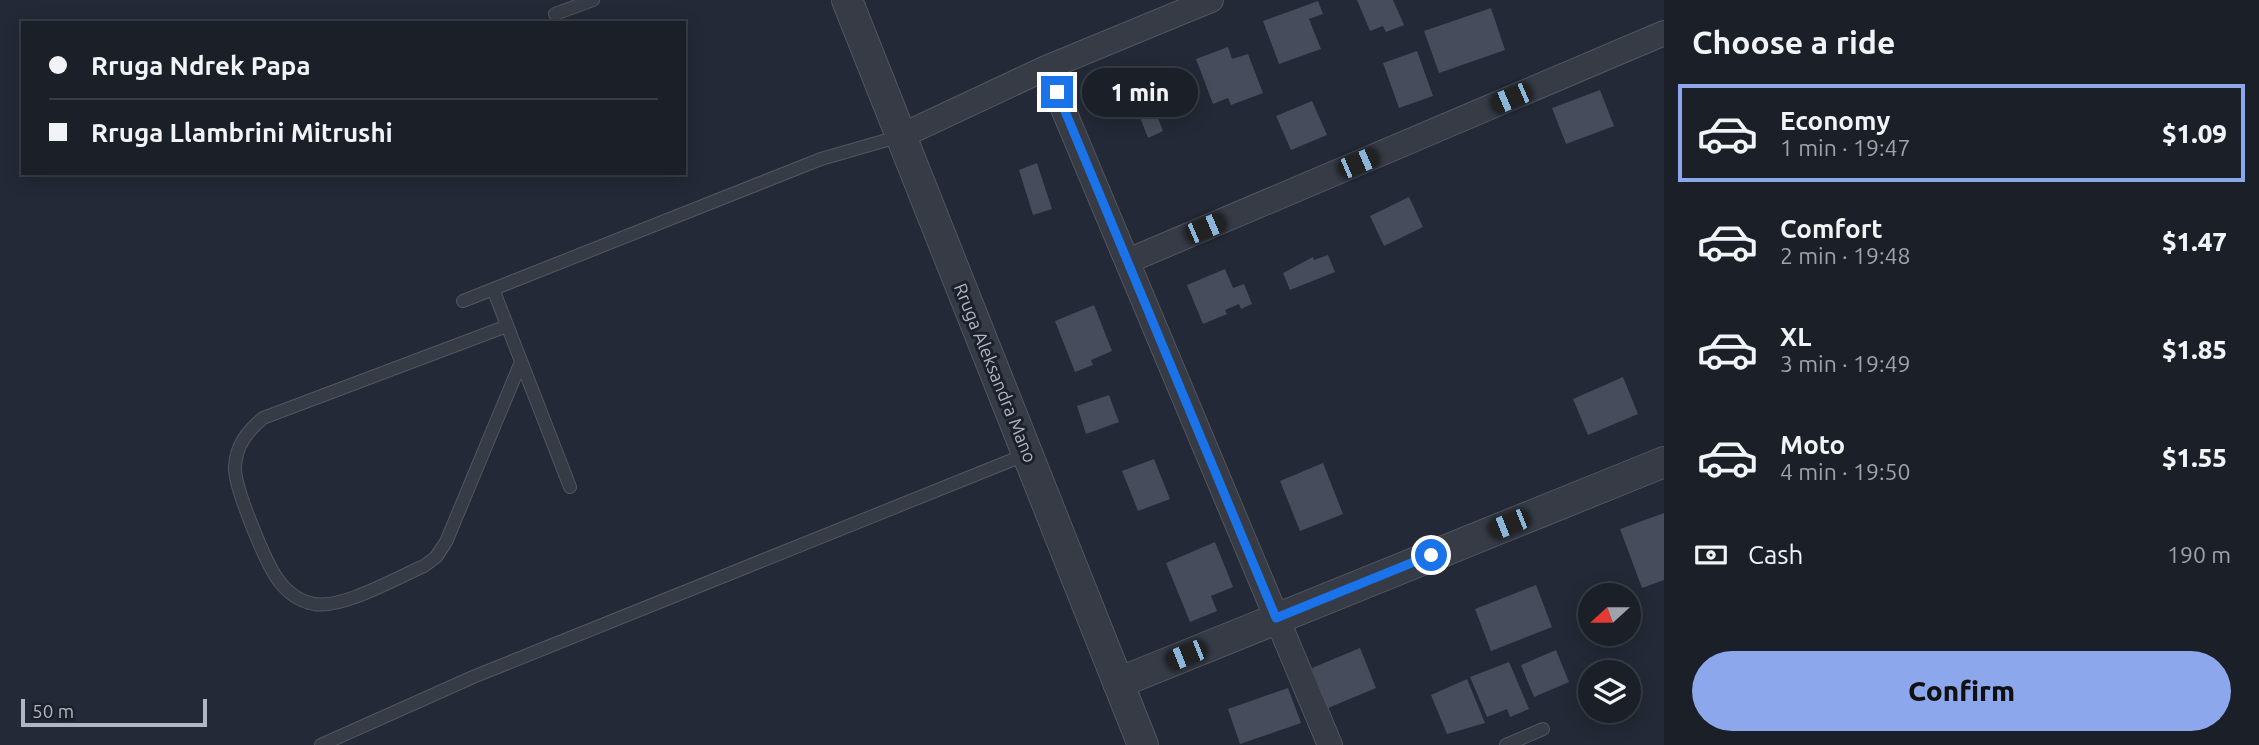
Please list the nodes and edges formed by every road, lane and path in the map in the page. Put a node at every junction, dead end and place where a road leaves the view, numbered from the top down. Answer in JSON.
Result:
{"nodes":[{"id":1,"x":593,"y":0,"type":"edge"},
{"id":2,"x":847,"y":0,"type":"edge"},
{"id":3,"x":1211,"y":0,"type":"edge"},
{"id":4,"x":555,"y":14,"type":"dead end"},
{"id":5,"x":1664,"y":33,"type":"edge"},
{"id":6,"x":1046,"y":68,"type":"junction"},
{"id":7,"x":901,"y":136,"type":"junction"},
{"id":8,"x":1128,"y":261,"type":"junction"},
{"id":9,"x":493,"y":289,"type":"junction"},
{"id":10,"x":463,"y":301,"type":"dead end"},
{"id":11,"x":507,"y":326,"type":"junction"},
{"id":12,"x":521,"y":362,"type":"junction"},
{"id":13,"x":1027,"y":454,"type":"junction"},
{"id":14,"x":1664,"y":462,"type":"edge"},
{"id":15,"x":570,"y":487,"type":"dead end"},
{"id":16,"x":1276,"y":618,"type":"junction"},
{"id":17,"x":1118,"y":683,"type":"junction"},
{"id":18,"x":1543,"y":729,"type":"dead end"},
{"id":19,"x":321,"y":745,"type":"edge"},
{"id":20,"x":1143,"y":745,"type":"edge"},
{"id":21,"x":1330,"y":745,"type":"edge"},
{"id":22,"x":1506,"y":745,"type":"edge"}],
"edges":[{"from":1,"to":4,"type":"lane"},
{"from":2,"to":7,"type":"street","name":"Rruga Aleksandra Mano"},
{"from":3,"to":6,"type":"street"},
{"from":5,"to":8,"type":"street"},
{"from":6,"to":7,"type":"street"},
{"from":6,"to":8,"type":"street"},
{"from":7,"to":9,"type":"lane"},
{"from":7,"to":13,"type":"street","name":"Rruga Aleksandra Mano"},
{"from":8,"to":16,"type":"street"},
{"from":9,"to":10,"type":"lane"},
{"from":9,"to":11,"type":"lane"},
{"from":11,"to":12,"type":"lane"},
{"from":11,"to":12,"type":"lane"},
{"from":12,"to":15,"type":"lane"},
{"from":13,"to":17,"type":"street","name":"Rruga Aleksandra Mano"},
{"from":13,"to":19,"type":"lane"},
{"from":14,"to":16,"type":"street"},
{"from":16,"to":17,"type":"street"},
{"from":16,"to":21,"type":"street"},
{"from":17,"to":20,"type":"street","name":"Rruga Aleksandra Mano"},
{"from":18,"to":22,"type":"lane"}]}
